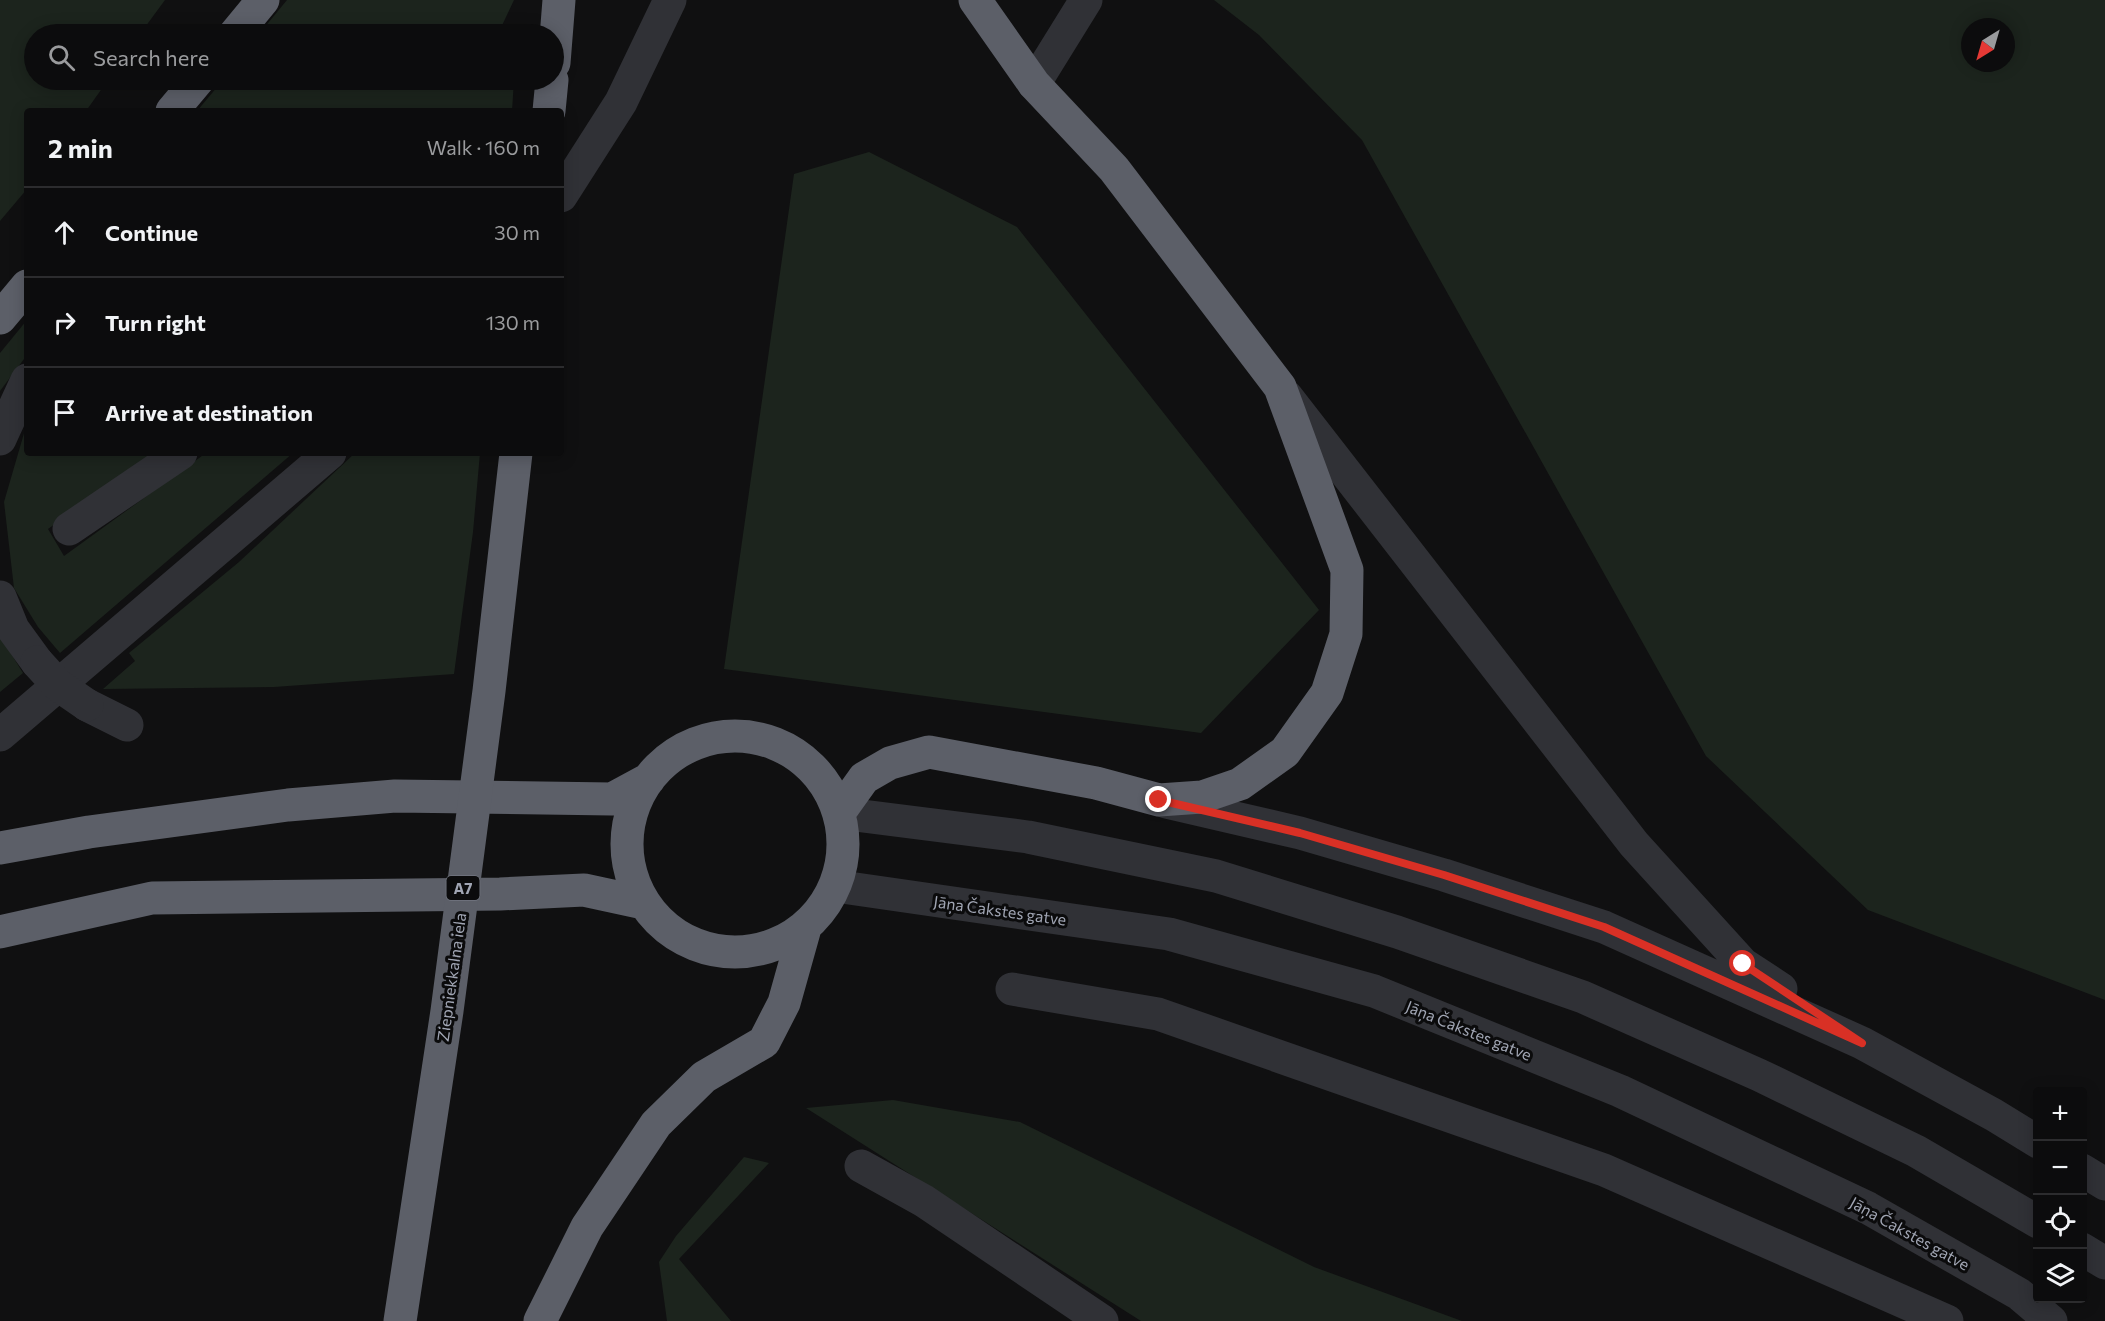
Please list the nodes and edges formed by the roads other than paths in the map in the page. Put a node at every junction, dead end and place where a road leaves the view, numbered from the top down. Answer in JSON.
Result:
{"nodes":[{"id":1,"x":262,"y":0,"type":"edge"},
{"id":2,"x":559,"y":0,"type":"edge"},
{"id":3,"x":670,"y":0,"type":"edge"},
{"id":4,"x":975,"y":0,"type":"edge"},
{"id":5,"x":1086,"y":0,"type":"edge"},
{"id":6,"x":243,"y":24,"type":"edge"},
{"id":7,"x":557,"y":24,"type":"edge"},
{"id":8,"x":1034,"y":84,"type":"junction"},
{"id":9,"x":190,"y":90,"type":"edge"},
{"id":10,"x":551,"y":90,"type":"edge"},
{"id":11,"x":175,"y":108,"type":"edge"},
{"id":12,"x":549,"y":108,"type":"edge"},
{"id":13,"x":564,"y":191,"type":"edge"},
{"id":14,"x":24,"y":290,"type":"edge"},
{"id":15,"x":0,"y":318,"type":"edge"},
{"id":16,"x":24,"y":387,"type":"edge"},
{"id":17,"x":1280,"y":387,"type":"junction"},
{"id":18,"x":0,"y":439,"type":"edge"},
{"id":19,"x":177,"y":456,"type":"edge"},
{"id":20,"x":326,"y":456,"type":"edge"},
{"id":21,"x":516,"y":456,"type":"edge"},
{"id":22,"x":69,"y":529,"type":"dead end"},
{"id":23,"x":0,"y":597,"type":"edge"},
{"id":24,"x":127,"y":725,"type":"dead end"},
{"id":25,"x":0,"y":735,"type":"edge"},
{"id":26,"x":649,"y":779,"type":"junction"},
{"id":27,"x":1159,"y":800,"type":"junction"},
{"id":28,"x":839,"y":813,"type":"junction"},
{"id":29,"x":0,"y":848,"type":"edge"},
{"id":30,"x":835,"y":886,"type":"junction"},
{"id":31,"x":644,"y":903,"type":"junction"},
{"id":32,"x":805,"y":928,"type":"junction"},
{"id":33,"x":0,"y":932,"type":"edge"},
{"id":34,"x":1012,"y":989,"type":"dead end"},
{"id":35,"x":1862,"y":1043,"type":"junction"},
{"id":36,"x":2035,"y":1141,"type":"edge"},
{"id":37,"x":861,"y":1166,"type":"dead end"},
{"id":38,"x":2087,"y":1173,"type":"edge"},
{"id":39,"x":2105,"y":1184,"type":"edge"},
{"id":40,"x":2033,"y":1220,"type":"edge"},
{"id":41,"x":2087,"y":1252,"type":"edge"},
{"id":42,"x":2105,"y":1263,"type":"edge"},
{"id":43,"x":400,"y":1321,"type":"edge"},
{"id":44,"x":540,"y":1321,"type":"edge"},
{"id":45,"x":1102,"y":1321,"type":"edge"},
{"id":46,"x":1947,"y":1321,"type":"edge"},
{"id":47,"x":2051,"y":1321,"type":"edge"}],
"edges":[{"from":1,"to":6,"type":"highway"},
{"from":2,"to":7,"type":"highway"},
{"from":3,"to":13,"type":"street"},
{"from":4,"to":8,"type":"highway"},
{"from":5,"to":8,"type":"street"},
{"from":8,"to":17,"type":"highway"},
{"from":9,"to":11,"type":"highway"},
{"from":10,"to":12,"type":"highway"},
{"from":14,"to":15,"type":"highway"},
{"from":16,"to":18,"type":"street"},
{"from":17,"to":27,"type":"highway"},
{"from":17,"to":35,"type":"street"},
{"from":19,"to":22,"type":"street"},
{"from":20,"to":25,"type":"street"},
{"from":21,"to":43,"type":"highway","name":"Ziepniekkalna iela","number":"A7","bridge":true},
{"from":23,"to":24,"type":"street","bridge":true},
{"from":26,"to":28,"type":"highway"},
{"from":26,"to":29,"type":"highway"},
{"from":26,"to":31,"type":"highway"},
{"from":27,"to":28,"type":"highway"},
{"from":27,"to":35,"type":"street"},
{"from":28,"to":30,"type":"highway"},
{"from":28,"to":40,"type":"street"},
{"from":30,"to":32,"type":"highway"},
{"from":30,"to":47,"type":"street","name":"Jāņa Čakstes gatve"},
{"from":31,"to":32,"type":"highway"},
{"from":31,"to":33,"type":"highway"},
{"from":32,"to":44,"type":"highway"},
{"from":34,"to":46,"type":"street"},
{"from":35,"to":36,"type":"street"},
{"from":37,"to":45,"type":"street"},
{"from":38,"to":39,"type":"street"},
{"from":41,"to":42,"type":"street"}]}
